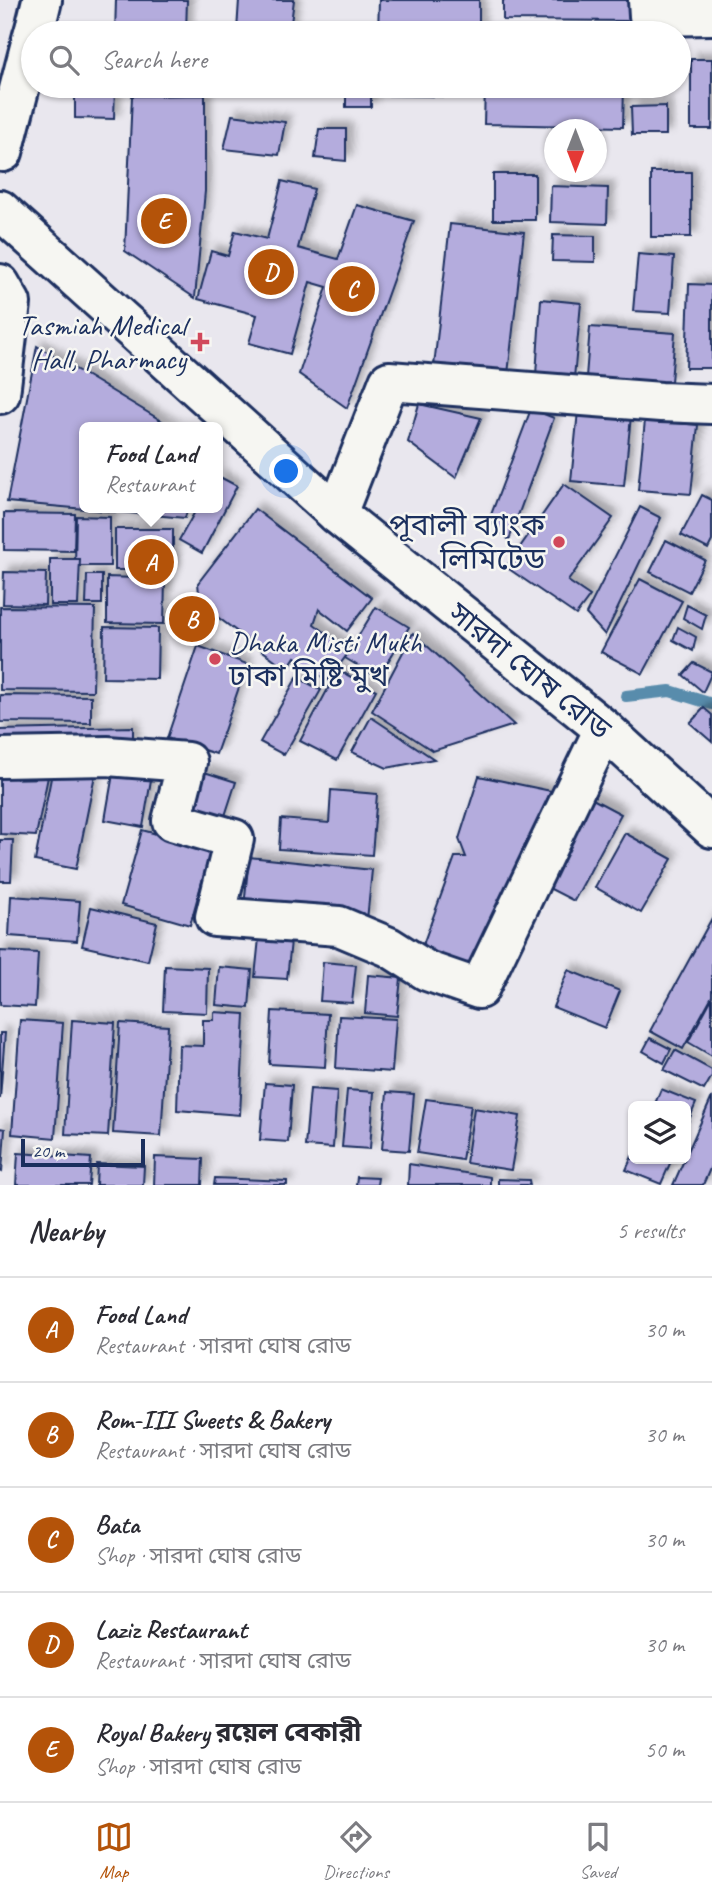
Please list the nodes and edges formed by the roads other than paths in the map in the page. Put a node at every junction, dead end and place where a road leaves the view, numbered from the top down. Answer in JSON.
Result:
{"nodes":[{"id":1,"x":42,"y":0,"type":"edge"},
{"id":2,"x":648,"y":0,"type":"edge"},
{"id":3,"x":712,"y":15,"type":"edge"},
{"id":4,"x":36,"y":21,"type":"edge"},
{"id":5,"x":21,"y":81,"type":"edge"},
{"id":6,"x":1,"y":160,"type":"edge"},
{"id":7,"x":0,"y":210,"type":"edge"},
{"id":8,"x":0,"y":284,"type":"edge"},
{"id":9,"x":0,"y":394,"type":"edge"},
{"id":10,"x":712,"y":404,"type":"edge"},
{"id":11,"x":337,"y":513,"type":"junction"},
{"id":12,"x":604,"y":729,"type":"junction"},
{"id":13,"x":0,"y":758,"type":"edge"},
{"id":14,"x":712,"y":828,"type":"edge"}],
"edges":[{"from":1,"to":4,"type":"street"},
{"from":2,"to":3,"type":"street"},
{"from":5,"to":6,"type":"street"},
{"from":7,"to":11,"type":"street","name":"সারদা ঘোষ রোড"},
{"from":8,"to":9,"type":"street"},
{"from":10,"to":11,"type":"street"},
{"from":11,"to":12,"type":"street","name":"সারদা ঘোষ রোড"},
{"from":12,"to":13,"type":"street"},
{"from":12,"to":14,"type":"street","name":"সারদা ঘোষ রোড"}]}
